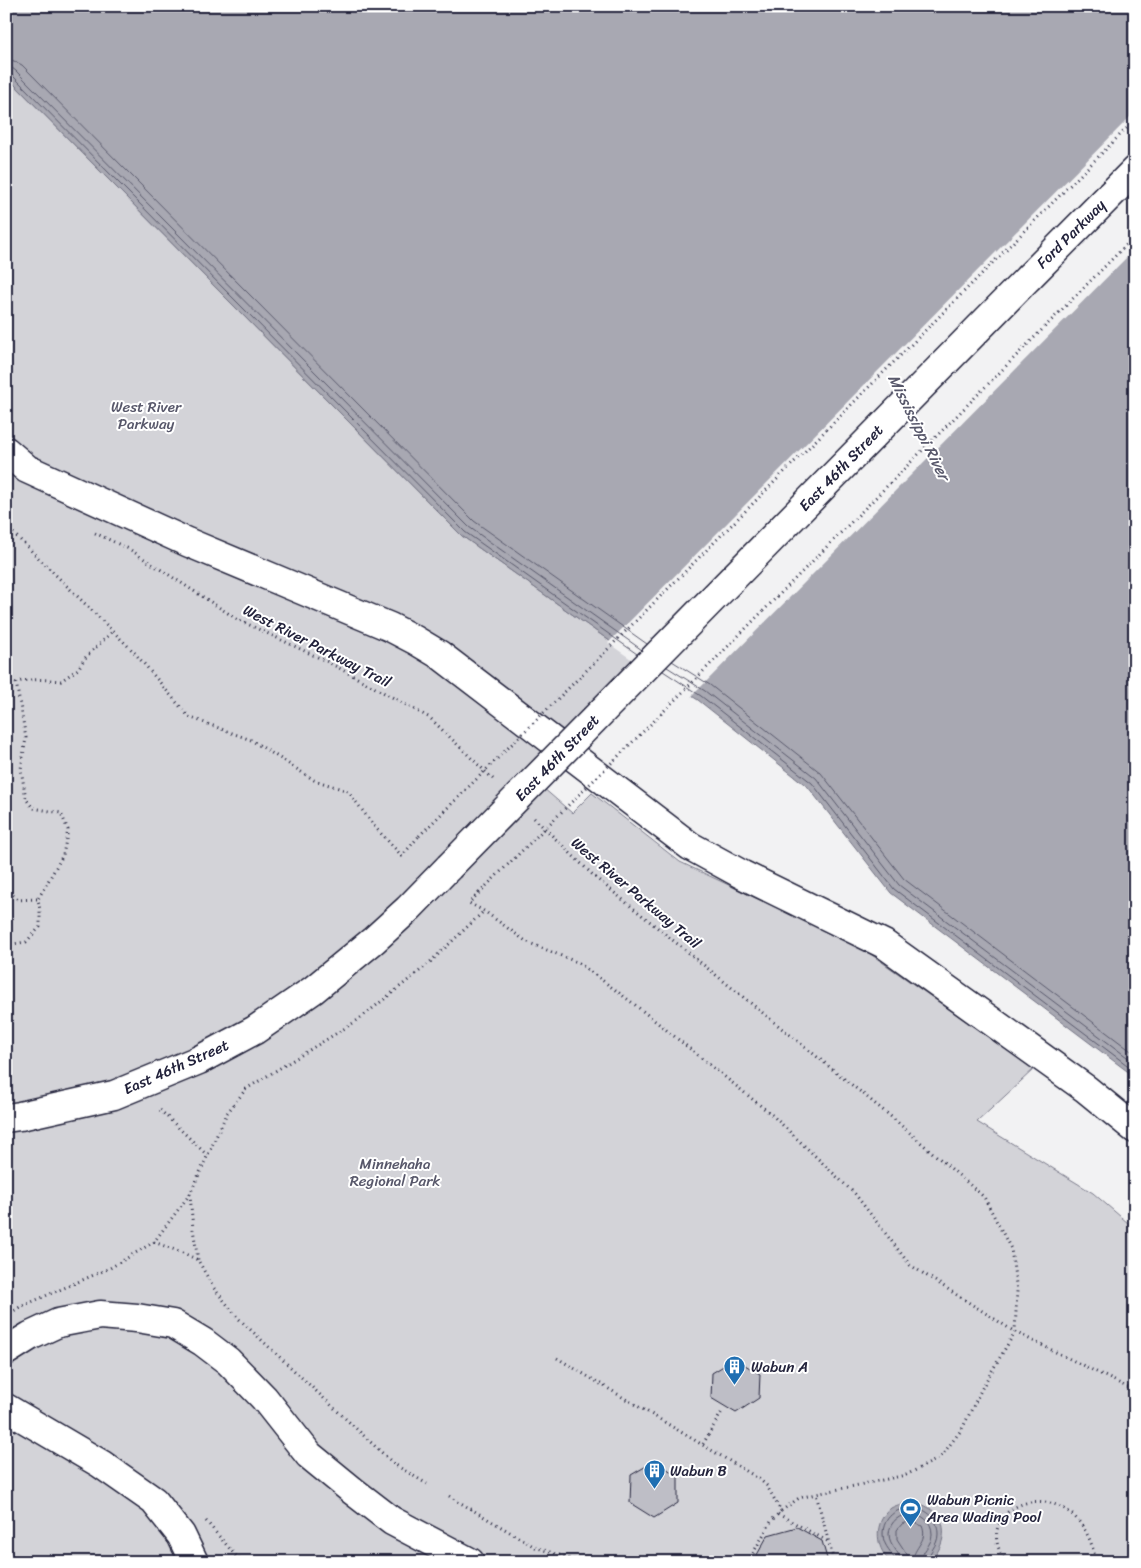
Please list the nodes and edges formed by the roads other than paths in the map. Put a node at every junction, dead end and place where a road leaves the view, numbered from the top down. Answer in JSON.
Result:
{"nodes":[{"id":1,"x":1135,"y":170,"type":"edge"},
{"id":2,"x":1029,"y":277,"type":"joint"},
{"id":3,"x":6,"y":451,"type":"edge"},
{"id":4,"x":6,"y":1118,"type":"edge"},
{"id":5,"x":1135,"y":1129,"type":"edge"},
{"id":6,"x":6,"y":1352,"type":"edge"},
{"id":7,"x":6,"y":1408,"type":"edge"},
{"id":8,"x":194,"y":1562,"type":"edge"},
{"id":9,"x":470,"y":1562,"type":"edge"}],
"edges":[{"from":1,"to":2,"type":"main road","name":"Ford Parkway"},
{"from":2,"to":4,"type":"main road","name":"East 46th Street","bridge":true},
{"from":3,"to":5,"type":"main road"},
{"from":6,"to":9,"type":"main road"},
{"from":7,"to":8,"type":"main road"}]}
